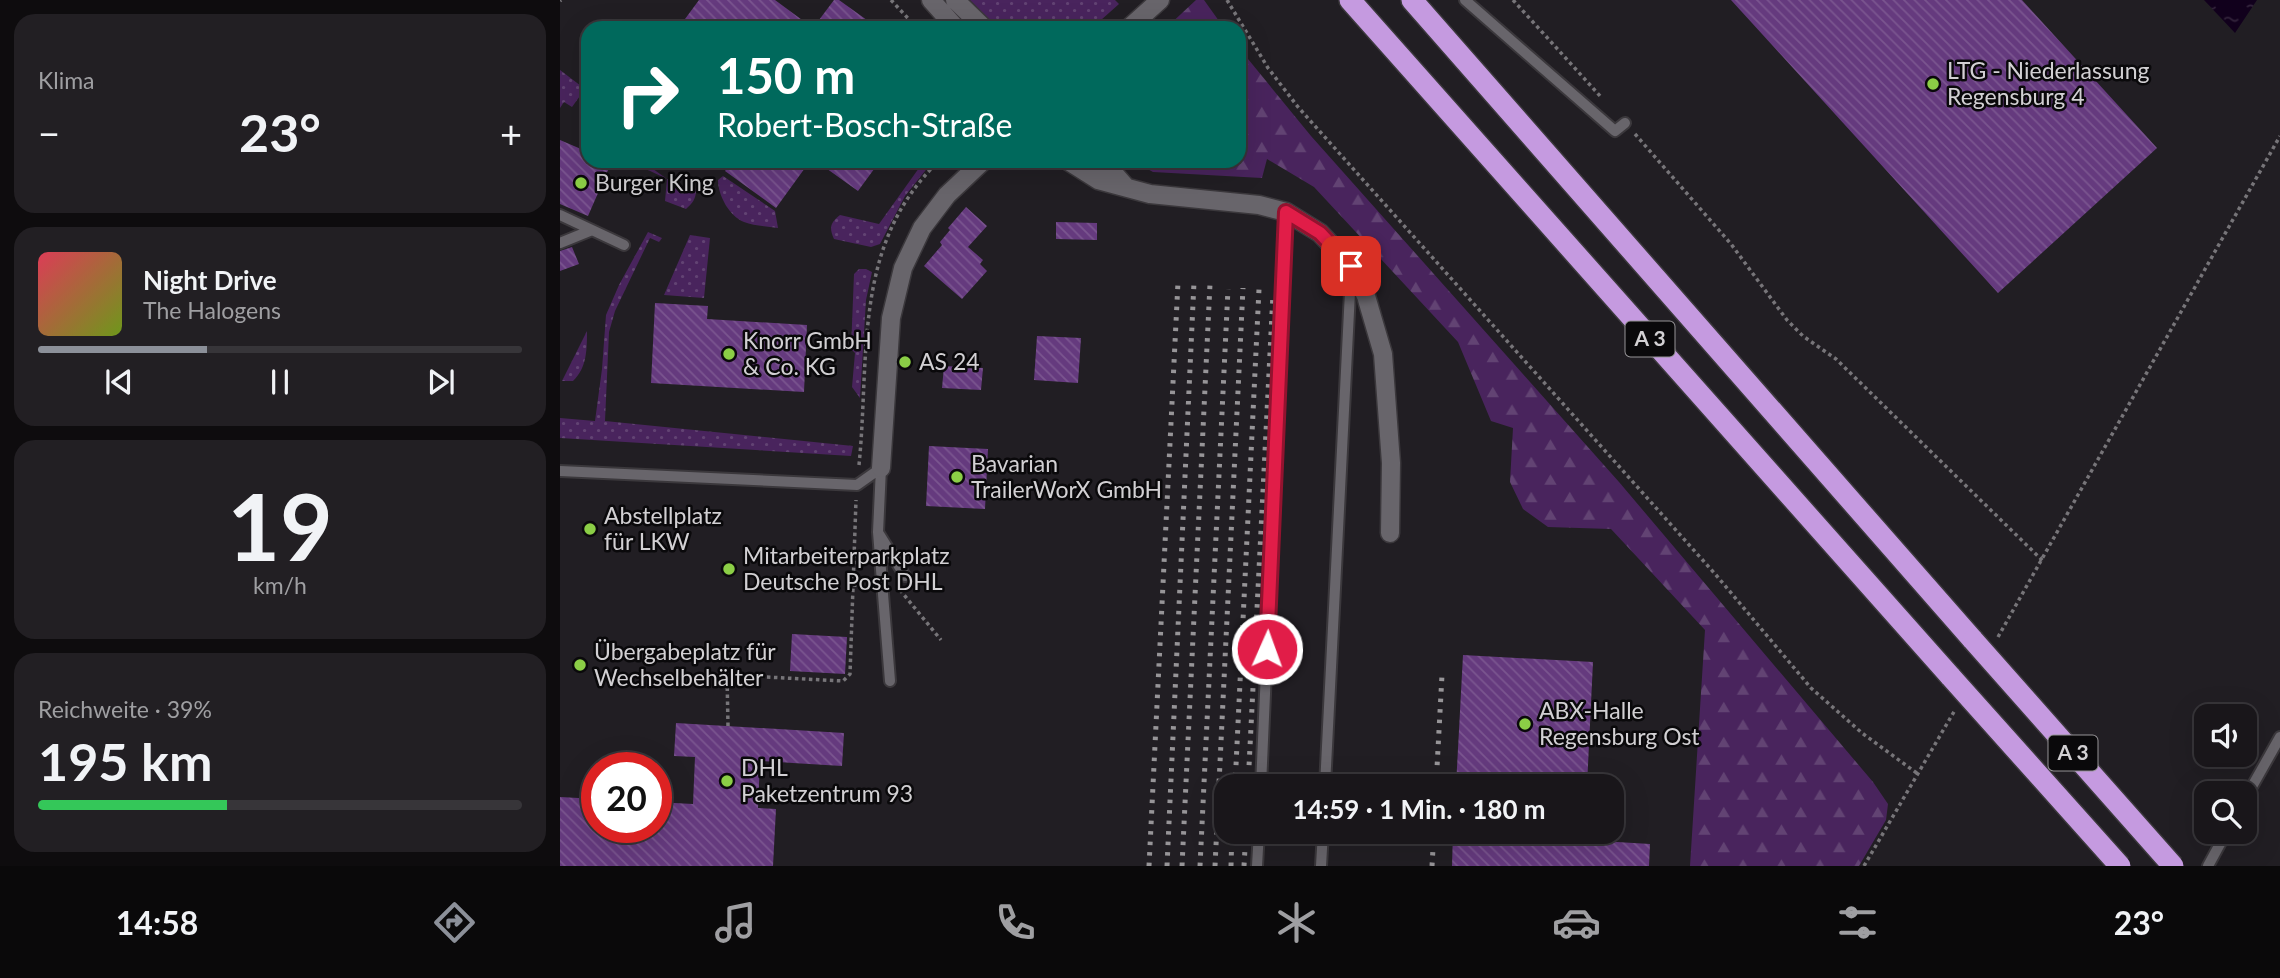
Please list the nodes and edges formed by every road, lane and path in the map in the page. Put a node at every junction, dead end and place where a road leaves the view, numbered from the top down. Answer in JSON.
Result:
{"nodes":[{"id":1,"x":891,"y":0,"type":"edge"},
{"id":2,"x":931,"y":0,"type":"edge"},
{"id":3,"x":955,"y":0,"type":"edge"},
{"id":4,"x":1160,"y":0,"type":"edge"},
{"id":5,"x":1227,"y":0,"type":"edge"},
{"id":6,"x":1350,"y":0,"type":"edge"},
{"id":7,"x":1412,"y":0,"type":"edge"},
{"id":8,"x":1465,"y":0,"type":"edge"},
{"id":9,"x":1513,"y":0,"type":"edge"},
{"id":10,"x":910,"y":21,"type":"edge"},
{"id":11,"x":950,"y":21,"type":"edge"},
{"id":12,"x":977,"y":21,"type":"edge"},
{"id":13,"x":1137,"y":21,"type":"edge"},
{"id":14,"x":1240,"y":21,"type":"edge"},
{"id":15,"x":1246,"y":32,"type":"edge"},
{"id":16,"x":1625,"y":123,"type":"junction"},
{"id":17,"x":2280,"y":136,"type":"edge"},
{"id":18,"x":976,"y":168,"type":"edge"},
{"id":19,"x":1079,"y":168,"type":"edge"},
{"id":20,"x":1108,"y":168,"type":"edge"},
{"id":21,"x":1125,"y":186,"type":"junction"},
{"id":22,"x":1286,"y":212,"type":"junction"},
{"id":23,"x":560,"y":215,"type":"edge"},
{"id":24,"x":592,"y":230,"type":"junction"},
{"id":25,"x":560,"y":243,"type":"edge"},
{"id":26,"x":624,"y":245,"type":"dead end"},
{"id":27,"x":1351,"y":266,"type":"junction"},
{"id":28,"x":860,"y":453,"type":"dead end"},
{"id":29,"x":881,"y":468,"type":"junction"},
{"id":30,"x":560,"y":471,"type":"edge"},
{"id":31,"x":857,"y":485,"type":"junction"},
{"id":32,"x":878,"y":532,"type":"junction"},
{"id":33,"x":1390,"y":533,"type":"dead end"},
{"id":34,"x":2043,"y":561,"type":"junction"},
{"id":35,"x":905,"y":576,"type":"dead end"},
{"id":36,"x":853,"y":585,"type":"junction"},
{"id":37,"x":882,"y":586,"type":"junction"},
{"id":38,"x":2001,"y":633,"type":"dead end"},
{"id":39,"x":941,"y":640,"type":"dead end"},
{"id":40,"x":890,"y":681,"type":"dead end"},
{"id":41,"x":1953,"y":715,"type":"dead end"},
{"id":42,"x":728,"y":726,"type":"dead end"},
{"id":43,"x":2280,"y":737,"type":"edge"},
{"id":44,"x":1262,"y":774,"type":"edge"},
{"id":45,"x":1326,"y":774,"type":"edge"},
{"id":46,"x":1918,"y":775,"type":"junction"},
{"id":47,"x":2255,"y":781,"type":"edge"},
{"id":48,"x":1258,"y":844,"type":"edge"},
{"id":49,"x":1322,"y":844,"type":"edge"},
{"id":50,"x":2220,"y":844,"type":"edge"},
{"id":51,"x":1257,"y":866,"type":"edge"},
{"id":52,"x":1321,"y":866,"type":"edge"},
{"id":53,"x":1864,"y":866,"type":"edge"},
{"id":54,"x":2120,"y":866,"type":"edge"},
{"id":55,"x":2173,"y":866,"type":"edge"},
{"id":56,"x":2208,"y":866,"type":"edge"}],
"edges":[{"from":1,"to":10,"type":"path"},
{"from":2,"to":11,"type":"street"},
{"from":3,"to":12,"type":"street"},
{"from":4,"to":13,"type":"street"},
{"from":5,"to":14,"type":"path"},
{"from":6,"to":54,"type":"highway","number":"A 3","bridge":true},
{"from":7,"to":55,"type":"highway","number":"A 3","bridge":true},
{"from":8,"to":16,"type":"lane"},
{"from":9,"to":16,"type":"path"},
{"from":15,"to":46,"type":"path"},
{"from":16,"to":34,"type":"path"},
{"from":17,"to":34,"type":"path"},
{"from":18,"to":29,"type":"street"},
{"from":19,"to":21,"type":"street"},
{"from":20,"to":21,"type":"street"},
{"from":21,"to":22,"type":"street"},
{"from":22,"to":27,"type":"street"},
{"from":22,"to":44,"type":"lane"},
{"from":23,"to":24,"type":"lane"},
{"from":24,"to":25,"type":"lane"},
{"from":24,"to":26,"type":"lane"},
{"from":27,"to":33,"type":"street"},
{"from":27,"to":45,"type":"lane"},
{"from":28,"to":31,"type":"path"},
{"from":29,"to":31,"type":"lane"},
{"from":29,"to":32,"type":"lane"},
{"from":30,"to":31,"type":"lane"},
{"from":31,"to":36,"type":"path"},
{"from":32,"to":35,"type":"lane"},
{"from":32,"to":37,"type":"lane"},
{"from":34,"to":38,"type":"path"},
{"from":36,"to":37,"type":"path"},
{"from":36,"to":42,"type":"path"},
{"from":37,"to":39,"type":"path"},
{"from":37,"to":40,"type":"lane"},
{"from":41,"to":46,"type":"path"},
{"from":43,"to":47,"type":"lane"},
{"from":46,"to":53,"type":"path"},
{"from":48,"to":51,"type":"lane"},
{"from":49,"to":52,"type":"lane"},
{"from":50,"to":56,"type":"lane"}]}
